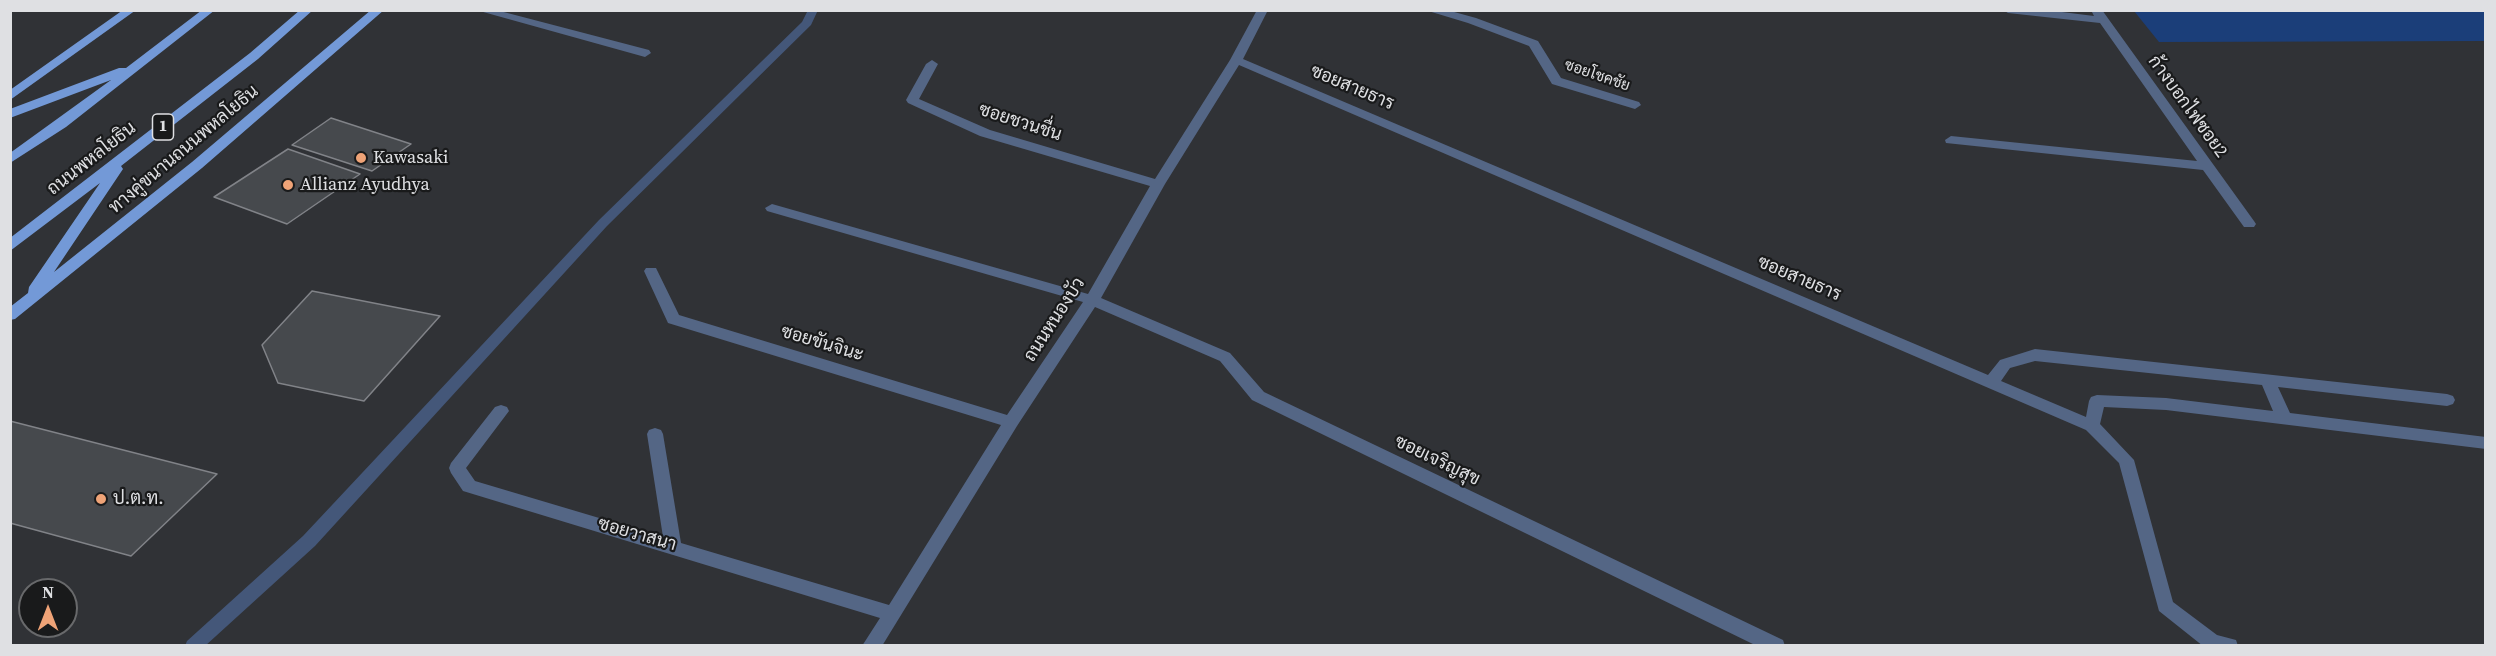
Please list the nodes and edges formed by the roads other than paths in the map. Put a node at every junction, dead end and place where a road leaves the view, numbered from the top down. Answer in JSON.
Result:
{"nodes":[{"id":1,"x":131,"y":10,"type":"edge"},
{"id":2,"x":210,"y":10,"type":"edge"},
{"id":3,"x":308,"y":10,"type":"edge"},
{"id":4,"x":379,"y":10,"type":"edge"},
{"id":5,"x":481,"y":10,"type":"edge"},
{"id":6,"x":1263,"y":10,"type":"edge"},
{"id":7,"x":1430,"y":10,"type":"edge"},
{"id":8,"x":2008,"y":10,"type":"edge"},
{"id":9,"x":2099,"y":15,"type":"edge"},
{"id":10,"x":645,"y":53,"type":"dead end"},
{"id":11,"x":1236,"y":60,"type":"junction"},
{"id":12,"x":932,"y":64,"type":"dead end"},
{"id":13,"x":139,"y":65,"type":"junction"},
{"id":14,"x":10,"y":96,"type":"edge"},
{"id":15,"x":1635,"y":105,"type":"dead end"},
{"id":16,"x":10,"y":114,"type":"edge"},
{"id":17,"x":1951,"y":140,"type":"dead end"},
{"id":18,"x":125,"y":156,"type":"junction"},
{"id":19,"x":10,"y":159,"type":"edge"},
{"id":20,"x":2207,"y":166,"type":"junction"},
{"id":21,"x":1158,"y":184,"type":"junction"},
{"id":22,"x":772,"y":208,"type":"dead end"},
{"id":23,"x":2249,"y":225,"type":"dead end"},
{"id":24,"x":10,"y":246,"type":"edge"},
{"id":25,"x":651,"y":271,"type":"dead end"},
{"id":26,"x":1092,"y":300,"type":"junction"},
{"id":27,"x":25,"y":304,"type":"junction"},
{"id":28,"x":10,"y":315,"type":"edge"},
{"id":29,"x":2267,"y":380,"type":"junction"},
{"id":30,"x":1991,"y":382,"type":"junction"},
{"id":31,"x":2447,"y":400,"type":"dead end"},
{"id":32,"x":501,"y":411,"type":"dead end"},
{"id":33,"x":2284,"y":418,"type":"junction"},
{"id":34,"x":1011,"y":422,"type":"junction"},
{"id":35,"x":2092,"y":426,"type":"junction"},
{"id":36,"x":655,"y":434,"type":"dead end"},
{"id":37,"x":2486,"y":443,"type":"edge"},
{"id":38,"x":673,"y":546,"type":"junction"},
{"id":39,"x":893,"y":614,"type":"junction"},
{"id":40,"x":871,"y":645,"type":"edge"},
{"id":41,"x":1776,"y":645,"type":"edge"},
{"id":42,"x":2229,"y":645,"type":"edge"}],
"edges":[{"from":1,"to":14,"type":"main road"},
{"from":2,"to":13,"type":"main road"},
{"from":3,"to":18,"type":"main road","name":"ถนนพหลโยธิน","number":"1"},
{"from":4,"to":27,"type":"main road","name":"ทางคู่ขนานถนนพหลโยธิน"},
{"from":5,"to":10,"type":"street"},
{"from":6,"to":11,"type":"street","name":"ถนนหนองบัว"},
{"from":7,"to":15,"type":"street","name":"ซอยโชคชัย"},
{"from":8,"to":9,"type":"street"},
{"from":9,"to":20,"type":"street","name":"ก้างบอกไฟซอย2"},
{"from":11,"to":21,"type":"street","name":"ถนนหนองบัว"},
{"from":11,"to":30,"type":"street","name":"ซอยสายธาร"},
{"from":12,"to":21,"type":"street","name":"ซอยชวนชื่น"},
{"from":13,"to":16,"type":"main road"},
{"from":13,"to":19,"type":"main road"},
{"from":17,"to":20,"type":"street"},
{"from":18,"to":24,"type":"main road","name":"ถนนพหลโยธิน","number":"1"},
{"from":18,"to":27,"type":"main road"},
{"from":20,"to":23,"type":"street","name":"ก้างบอกไฟซอย2"},
{"from":21,"to":26,"type":"street","name":"ถนนหนองบัว"},
{"from":22,"to":26,"type":"street","name":"ซอยเจริญสุข"},
{"from":25,"to":34,"type":"street","name":"ซอยขันจินะ"},
{"from":26,"to":34,"type":"street","name":"ถนนหนองบัว"},
{"from":26,"to":41,"type":"street","name":"ซอยเจริญสุข"},
{"from":27,"to":28,"type":"main road","name":"ทางคู่ขนานถนนพหลโยธิน"},
{"from":29,"to":30,"type":"street"},
{"from":29,"to":31,"type":"street"},
{"from":29,"to":33,"type":"street"},
{"from":30,"to":35,"type":"street","name":"ซอยสายธาร"},
{"from":32,"to":38,"type":"street","name":"ซอยวาสนา"},
{"from":33,"to":35,"type":"street"},
{"from":33,"to":37,"type":"street"},
{"from":34,"to":39,"type":"street","name":"ถนนหนองบัว"},
{"from":35,"to":42,"type":"street","name":"ซอยสายธาร"},
{"from":36,"to":38,"type":"street"},
{"from":38,"to":39,"type":"street","name":"ซอยวาสนา"},
{"from":39,"to":40,"type":"street","name":"ถนนหนองบัว"}]}
